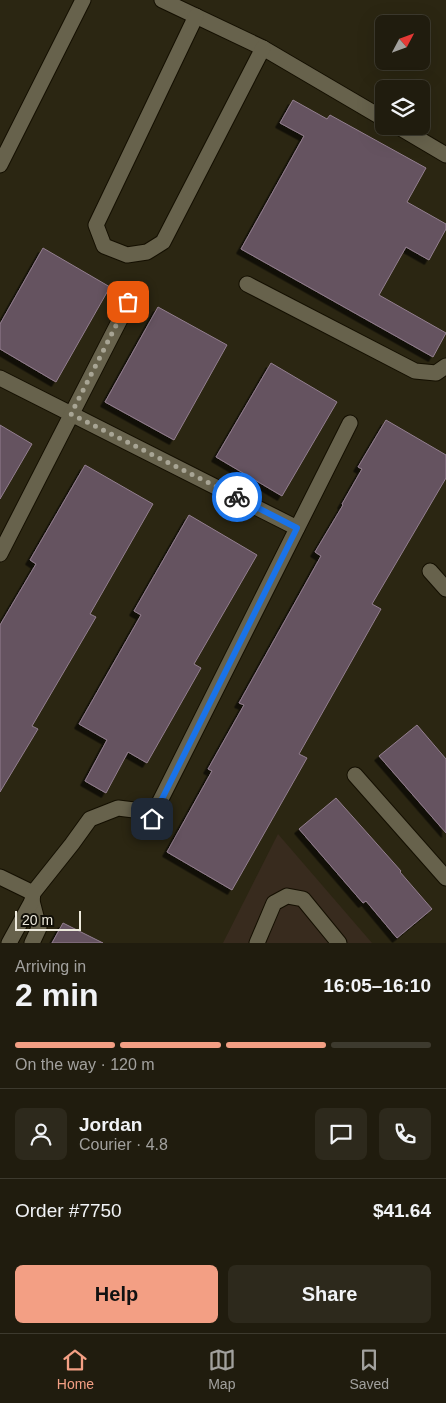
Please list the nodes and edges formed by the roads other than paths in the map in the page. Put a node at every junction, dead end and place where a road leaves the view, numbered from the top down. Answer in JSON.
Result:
{"nodes":[{"id":1,"x":83,"y":0,"type":"edge"},
{"id":2,"x":162,"y":0,"type":"edge"},
{"id":3,"x":196,"y":16,"type":"junction"},
{"id":4,"x":263,"y":48,"type":"junction"},
{"id":5,"x":375,"y":113,"type":"edge"},
{"id":6,"x":412,"y":135,"type":"edge"},
{"id":7,"x":446,"y":155,"type":"edge"},
{"id":8,"x":0,"y":165,"type":"edge"},
{"id":9,"x":247,"y":284,"type":"dead end"},
{"id":10,"x":128,"y":302,"type":"dead end"},
{"id":11,"x":446,"y":366,"type":"edge"},
{"id":12,"x":0,"y":378,"type":"edge"},
{"id":13,"x":71,"y":414,"type":"junction"},
{"id":14,"x":350,"y":422,"type":"dead end"},
{"id":15,"x":297,"y":528,"type":"junction"},
{"id":16,"x":0,"y":554,"type":"edge"},
{"id":17,"x":430,"y":571,"type":"dead end"},
{"id":18,"x":446,"y":590,"type":"edge"},
{"id":19,"x":355,"y":775,"type":"dead end"},
{"id":20,"x":0,"y":877,"type":"edge"},
{"id":21,"x":446,"y":878,"type":"edge"},
{"id":22,"x":32,"y":897,"type":"junction"},
{"id":23,"x":331,"y":939,"type":"edge"},
{"id":24,"x":9,"y":943,"type":"edge"},
{"id":25,"x":32,"y":943,"type":"edge"},
{"id":26,"x":258,"y":943,"type":"edge"}],
"edges":[{"from":1,"to":8,"type":"street"},
{"from":2,"to":3,"type":"street"},
{"from":3,"to":4,"type":"street"},
{"from":3,"to":4,"type":"street"},
{"from":4,"to":5,"type":"street"},
{"from":6,"to":7,"type":"street"},
{"from":9,"to":11,"type":"street"},
{"from":10,"to":13,"type":"street"},
{"from":12,"to":13,"type":"street"},
{"from":13,"to":15,"type":"street"},
{"from":13,"to":16,"type":"street"},
{"from":14,"to":15,"type":"street"},
{"from":15,"to":22,"type":"street"},
{"from":17,"to":18,"type":"street"},
{"from":19,"to":21,"type":"street"},
{"from":20,"to":22,"type":"street"},
{"from":22,"to":24,"type":"street"},
{"from":22,"to":25,"type":"street"},
{"from":23,"to":26,"type":"street"}]}
